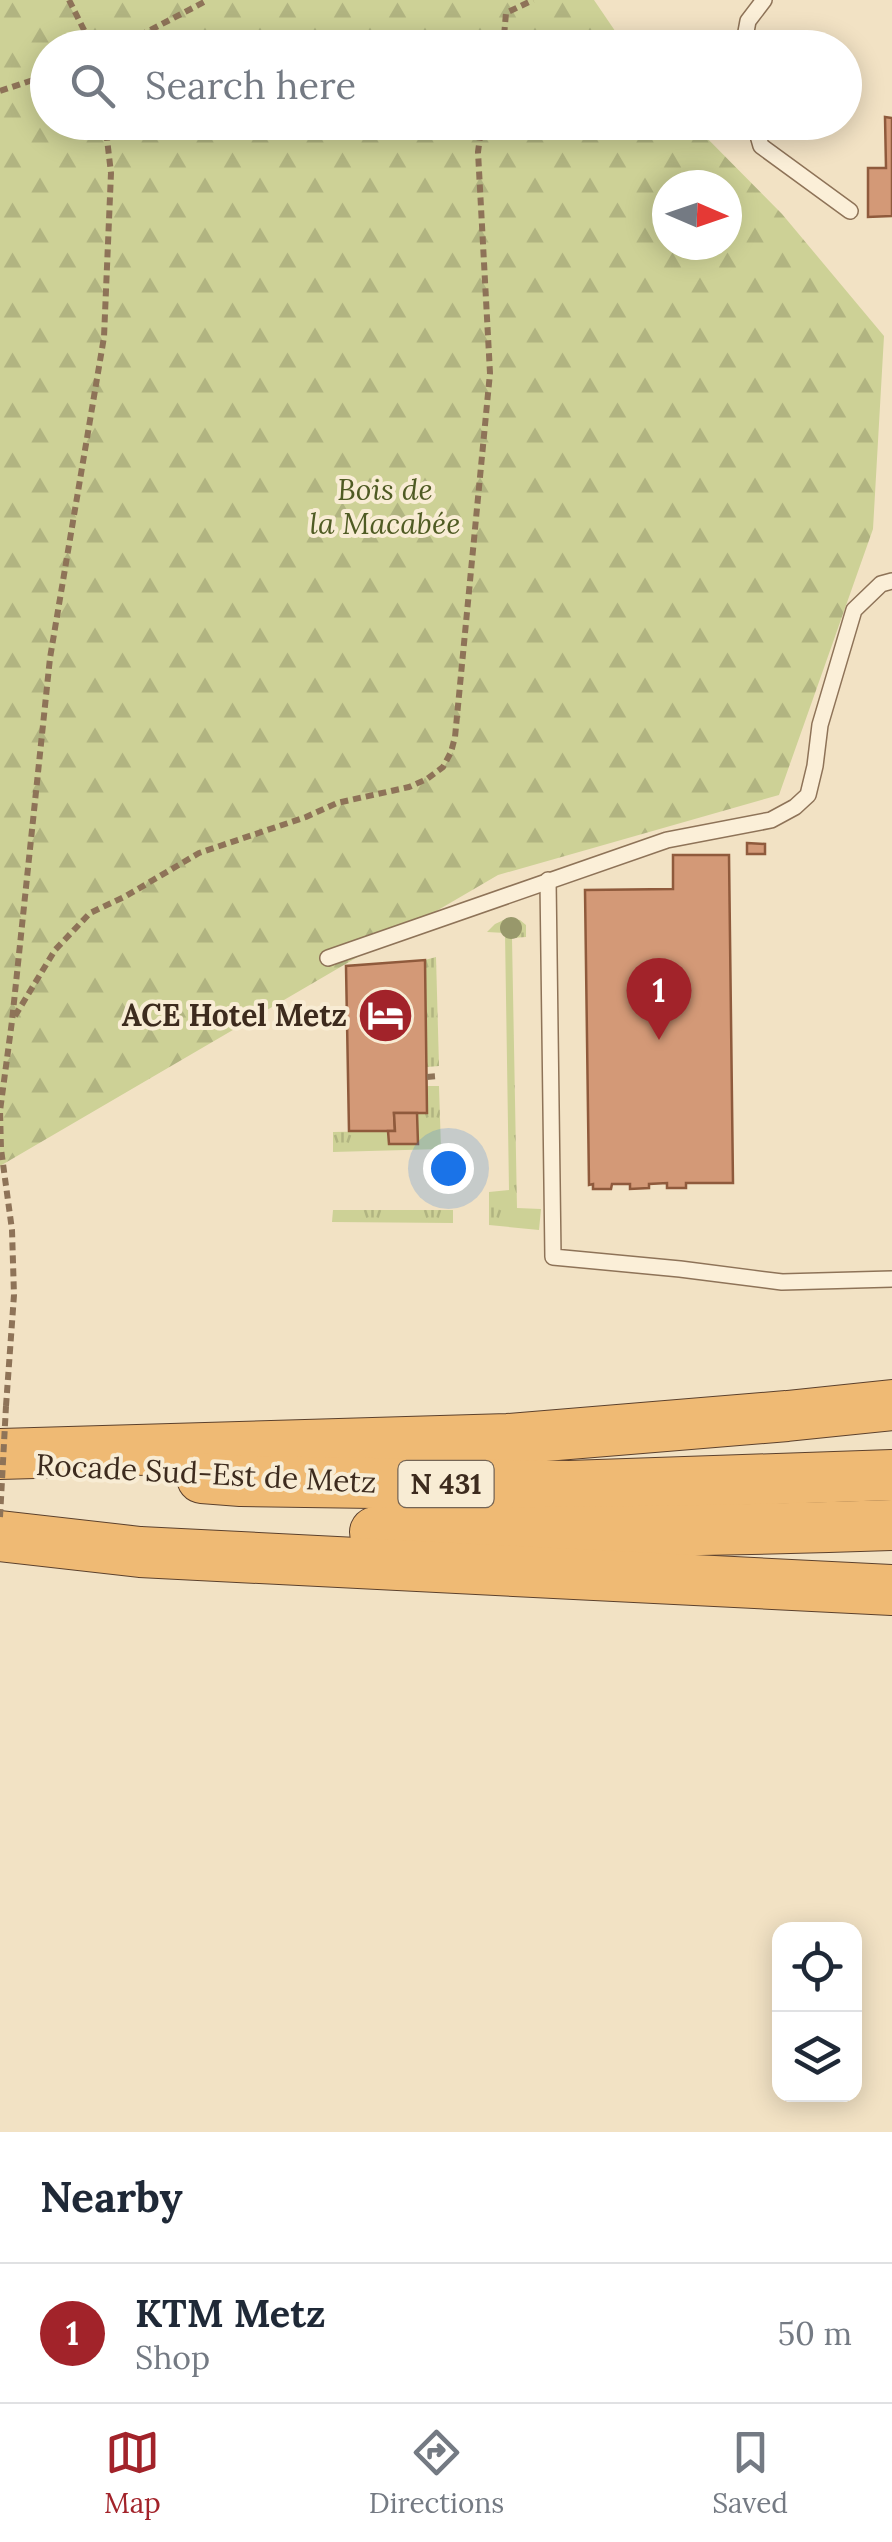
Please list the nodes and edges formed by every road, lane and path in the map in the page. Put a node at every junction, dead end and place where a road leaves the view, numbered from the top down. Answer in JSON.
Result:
{"nodes":[{"id":1,"x":68,"y":0,"type":"edge"},
{"id":2,"x":208,"y":0,"type":"edge"},
{"id":3,"x":534,"y":0,"type":"edge"},
{"id":4,"x":764,"y":0,"type":"edge"},
{"id":5,"x":84,"y":30,"type":"edge"},
{"id":6,"x":150,"y":30,"type":"edge"},
{"id":7,"x":505,"y":30,"type":"edge"},
{"id":8,"x":746,"y":30,"type":"edge"},
{"id":9,"x":30,"y":80,"type":"edge"},
{"id":10,"x":0,"y":91,"type":"edge"},
{"id":11,"x":108,"y":140,"type":"edge"},
{"id":12,"x":480,"y":140,"type":"edge"},
{"id":13,"x":759,"y":140,"type":"edge"},
{"id":14,"x":850,"y":211,"type":"dead end"},
{"id":15,"x":892,"y":581,"type":"edge"},
{"id":16,"x":548,"y":880,"type":"junction"},
{"id":17,"x":328,"y":958,"type":"dead end"},
{"id":18,"x":12,"y":1021,"type":"junction"},
{"id":19,"x":439,"y":1076,"type":"dead end"},
{"id":20,"x":427,"y":1077,"type":"dead end"},
{"id":21,"x":892,"y":1279,"type":"edge"},
{"id":22,"x":892,"y":1405,"type":"edge"},
{"id":23,"x":3,"y":1430,"type":"edge"},
{"id":24,"x":0,"y":1462,"type":"edge"},
{"id":25,"x":892,"y":1476,"type":"edge"},
{"id":26,"x":0,"y":1517,"type":"edge"},
{"id":27,"x":892,"y":1525,"type":"edge"},
{"id":28,"x":0,"y":1536,"type":"edge"},
{"id":29,"x":892,"y":1590,"type":"edge"}],
"edges":[{"from":1,"to":5,"type":"path"},
{"from":2,"to":6,"type":"path"},
{"from":3,"to":7,"type":"path"},
{"from":4,"to":8,"type":"lane"},
{"from":9,"to":10,"type":"path"},
{"from":11,"to":18,"type":"path"},
{"from":12,"to":18,"type":"path"},
{"from":13,"to":14,"type":"lane"},
{"from":15,"to":16,"type":"lane"},
{"from":16,"to":17,"type":"lane"},
{"from":16,"to":21,"type":"lane"},
{"from":18,"to":23,"type":"path"},
{"from":19,"to":20,"type":"path"},
{"from":22,"to":23,"type":"highway"},
{"from":23,"to":26,"type":"path","bridge":true},
{"from":24,"to":25,"type":"highway","name":"Rocade Sud-Est de Metz","number":"N 431"},
{"from":26,"to":27,"type":"highway","name":"Rocade Sud-Est de Metz","number":"N 431"},
{"from":28,"to":29,"type":"highway"}]}
